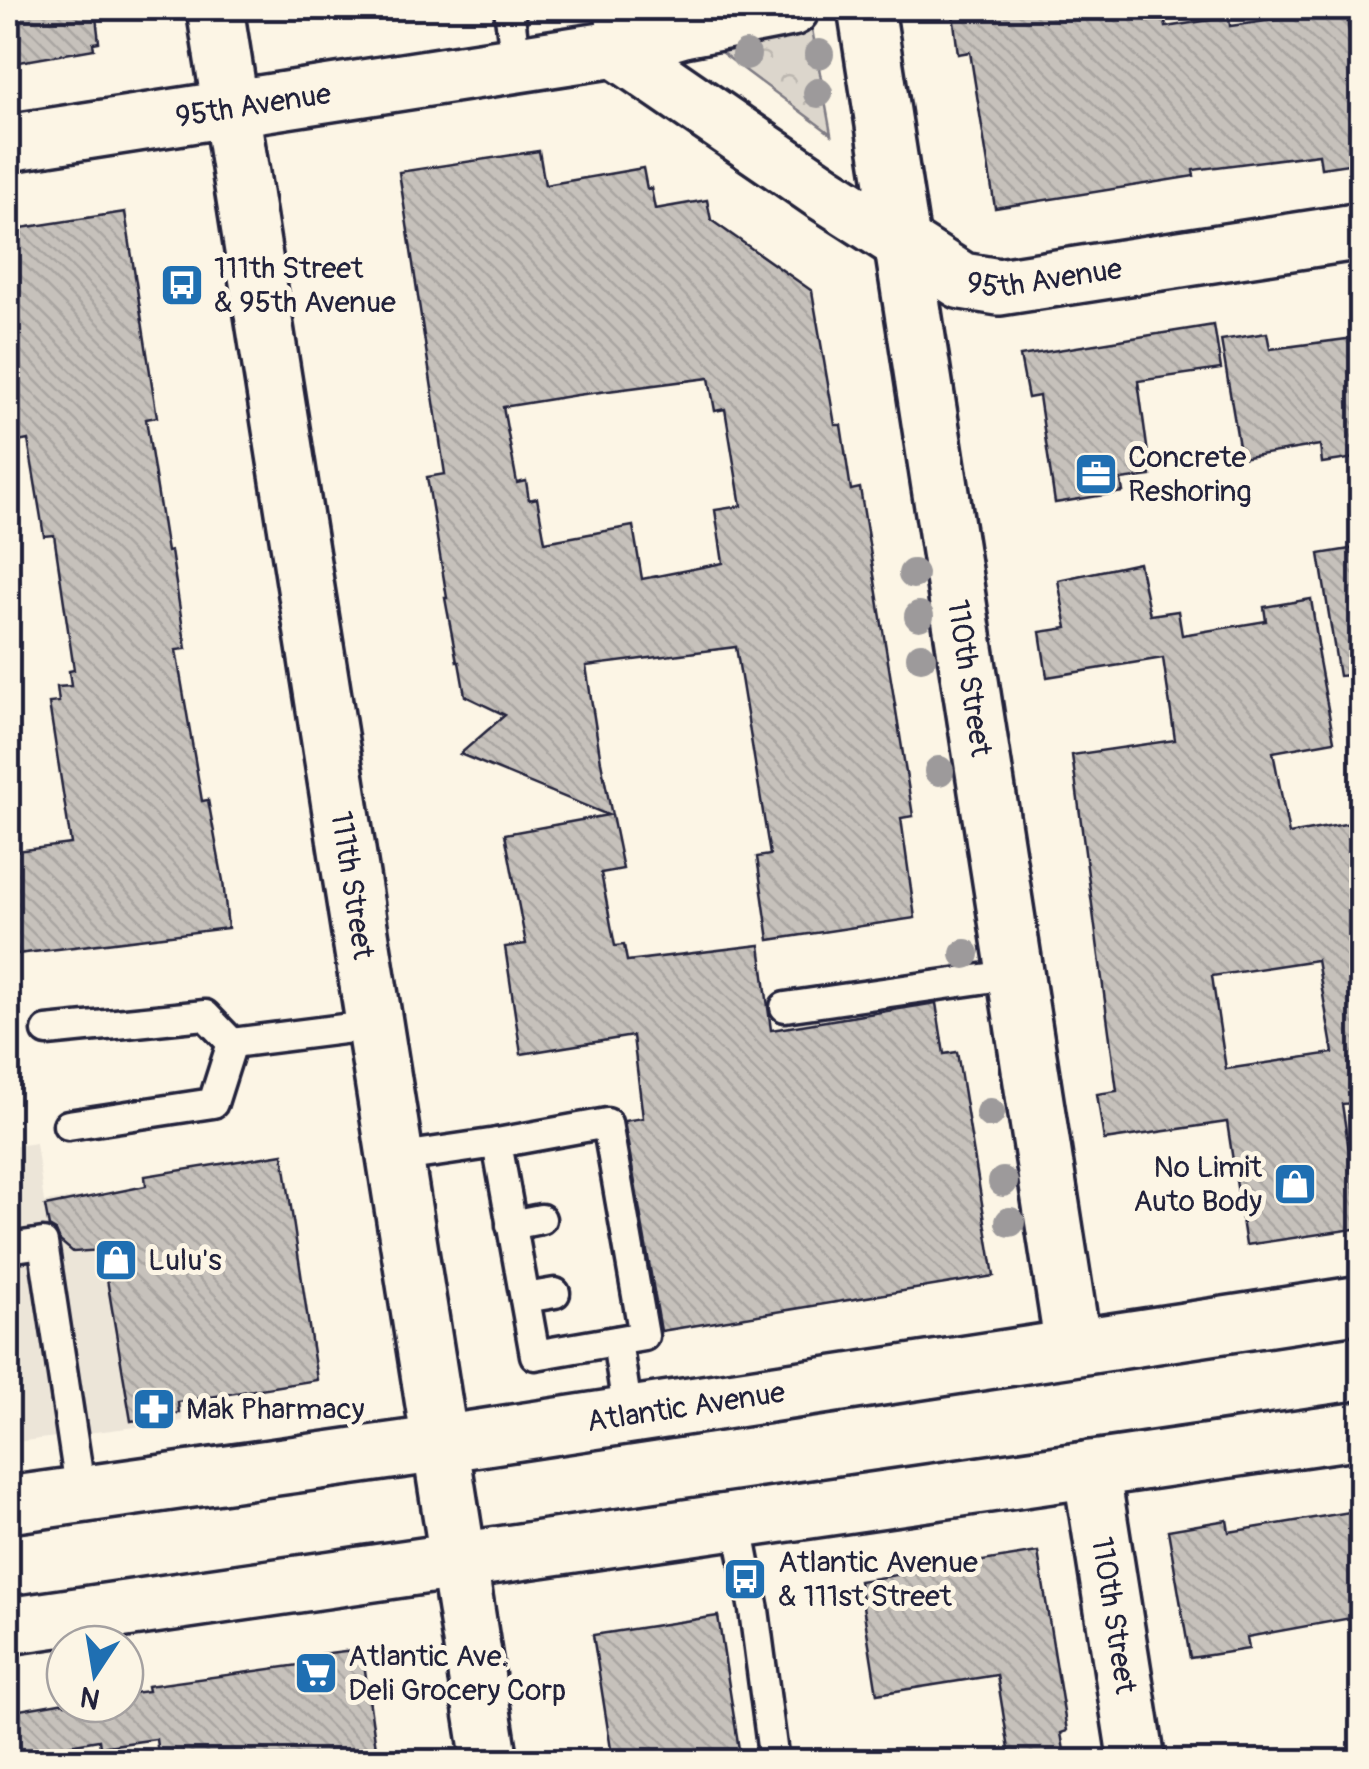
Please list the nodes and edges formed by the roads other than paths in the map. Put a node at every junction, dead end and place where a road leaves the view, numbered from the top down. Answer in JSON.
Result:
{"nodes":[{"id":1,"x":215,"y":8,"type":"edge"},
{"id":2,"x":509,"y":8,"type":"edge"},
{"id":3,"x":791,"y":8,"type":"edge"},
{"id":4,"x":866,"y":8,"type":"edge"},
{"id":5,"x":612,"y":28,"type":"edge"},
{"id":6,"x":516,"y":64,"type":"junction"},
{"id":7,"x":230,"y":108,"type":"junction"},
{"id":8,"x":8,"y":143,"type":"edge"},
{"id":9,"x":1362,"y":231,"type":"edge"},
{"id":10,"x":904,"y":244,"type":"junction"},
{"id":11,"x":1016,"y":974,"type":"junction"},
{"id":12,"x":785,"y":1007,"type":"dead end"},
{"id":13,"x":375,"y":1025,"type":"junction"},
{"id":14,"x":47,"y":1032,"type":"dead end"},
{"id":15,"x":232,"y":1043,"type":"junction"},
{"id":16,"x":68,"y":1125,"type":"dead end"},
{"id":17,"x":497,"y":1142,"type":"junction"},
{"id":18,"x":395,"y":1158,"type":"junction"},
{"id":19,"x":541,"y":1219,"type":"dead end"},
{"id":20,"x":512,"y":1225,"type":"junction"},
{"id":21,"x":8,"y":1248,"type":"edge"},
{"id":22,"x":555,"y":1293,"type":"dead end"},
{"id":23,"x":524,"y":1298,"type":"junction"},
{"id":24,"x":1362,"y":1304,"type":"edge"},
{"id":25,"x":617,"y":1341,"type":"junction"},
{"id":26,"x":1073,"y":1347,"type":"junction"},
{"id":27,"x":628,"y":1414,"type":"junction"},
{"id":28,"x":1362,"y":1430,"type":"edge"},
{"id":29,"x":440,"y":1444,"type":"junction"},
{"id":30,"x":1091,"y":1469,"type":"junction"},
{"id":31,"x":81,"y":1494,"type":"junction"},
{"id":32,"x":8,"y":1505,"type":"edge"},
{"id":33,"x":738,"y":1521,"type":"junction"},
{"id":34,"x":459,"y":1562,"type":"junction"},
{"id":35,"x":8,"y":1626,"type":"edge"},
{"id":36,"x":490,"y":1762,"type":"edge"},
{"id":37,"x":774,"y":1762,"type":"edge"},
{"id":38,"x":1137,"y":1762,"type":"edge"}],
"edges":[{"from":1,"to":7,"type":"street","name":"111th Street"},
{"from":2,"to":6,"type":"lane"},
{"from":3,"to":5,"type":"street","name":"95th Avenue"},
{"from":4,"to":10,"type":"street","name":"110th Street"},
{"from":5,"to":6,"type":"street","name":"95th Avenue"},
{"from":5,"to":10,"type":"street","name":"95th Avenue"},
{"from":6,"to":7,"type":"street","name":"95th Avenue"},
{"from":7,"to":8,"type":"street","name":"95th Avenue"},
{"from":7,"to":13,"type":"street","name":"111th Street"},
{"from":9,"to":10,"type":"street","name":"95th Avenue"},
{"from":10,"to":11,"type":"street","name":"110th Street"},
{"from":11,"to":12,"type":"lane"},
{"from":11,"to":26,"type":"street","name":"110th Street"},
{"from":13,"to":15,"type":"lane"},
{"from":13,"to":18,"type":"street","name":"111th Street"},
{"from":14,"to":15,"type":"lane"},
{"from":15,"to":16,"type":"lane"},
{"from":17,"to":18,"type":"lane"},
{"from":17,"to":20,"type":"lane"},
{"from":17,"to":25,"type":"lane"},
{"from":18,"to":29,"type":"street","name":"111th Street"},
{"from":19,"to":20,"type":"lane"},
{"from":20,"to":23,"type":"lane"},
{"from":21,"to":31,"type":"lane"},
{"from":22,"to":23,"type":"lane"},
{"from":23,"to":25,"type":"lane"},
{"from":24,"to":26,"type":"street","name":"Atlantic Avenue"},
{"from":25,"to":27,"type":"lane"},
{"from":26,"to":27,"type":"street","name":"Atlantic Avenue"},
{"from":27,"to":29,"type":"street","name":"Atlantic Avenue"},
{"from":28,"to":30,"type":"street"},
{"from":29,"to":31,"type":"street","name":"Atlantic Avenue"},
{"from":29,"to":34,"type":"street","name":"111th Street"},
{"from":30,"to":33,"type":"street"},
{"from":30,"to":38,"type":"street","name":"110th Street"},
{"from":31,"to":32,"type":"street","name":"Atlantic Avenue"},
{"from":33,"to":34,"type":"street"},
{"from":33,"to":37,"type":"lane"},
{"from":34,"to":35,"type":"street"},
{"from":34,"to":36,"type":"street","name":"111th Street"}]}
